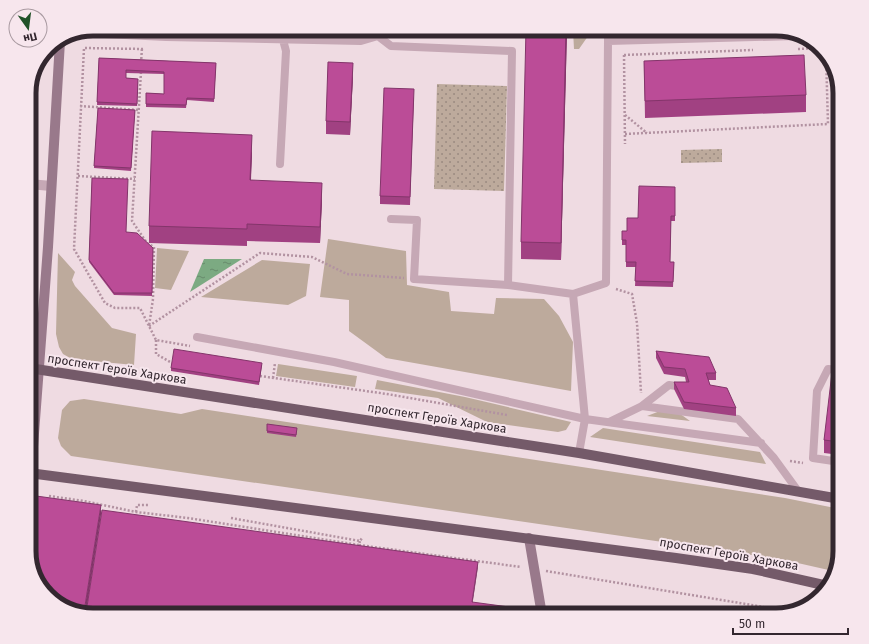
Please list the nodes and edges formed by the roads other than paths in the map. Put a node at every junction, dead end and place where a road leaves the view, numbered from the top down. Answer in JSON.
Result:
{"nodes":[{"id":1,"x":159,"y":36,"type":"edge"},
{"id":2,"x":202,"y":36,"type":"edge"},
{"id":3,"x":283,"y":36,"type":"edge"},
{"id":4,"x":372,"y":36,"type":"edge"},
{"id":5,"x":382,"y":36,"type":"edge"},
{"id":6,"x":608,"y":36,"type":"edge"},
{"id":7,"x":784,"y":36,"type":"edge"},
{"id":8,"x":194,"y":38,"type":"junction"},
{"id":9,"x":283,"y":40,"type":"junction"},
{"id":10,"x":608,"y":41,"type":"junction"},
{"id":11,"x":60,"y":47,"type":"edge"},
{"id":12,"x":280,"y":164,"type":"dead end"},
{"id":13,"x":36,"y":185,"type":"edge"},
{"id":14,"x":51,"y":186,"type":"junction"},
{"id":15,"x":391,"y":220,"type":"dead end"},
{"id":16,"x":508,"y":285,"type":"junction"},
{"id":17,"x":573,"y":294,"type":"junction"},
{"id":18,"x":198,"y":337,"type":"dead end"},
{"id":19,"x":36,"y":347,"type":"edge"},
{"id":20,"x":36,"y":369,"type":"edge"},
{"id":21,"x":833,"y":370,"type":"edge"},
{"id":22,"x":691,"y":387,"type":"edge"},
{"id":23,"x":642,"y":406,"type":"junction"},
{"id":24,"x":584,"y":419,"type":"junction"},
{"id":25,"x":609,"y":422,"type":"junction"},
{"id":26,"x":761,"y":443,"type":"junction"},
{"id":27,"x":579,"y":453,"type":"junction"},
{"id":28,"x":833,"y":461,"type":"edge"},
{"id":29,"x":36,"y":474,"type":"edge"},
{"id":30,"x":798,"y":491,"type":"junction"},
{"id":31,"x":833,"y":498,"type":"edge"},
{"id":32,"x":529,"y":538,"type":"junction"},
{"id":33,"x":822,"y":585,"type":"edge"},
{"id":34,"x":541,"y":608,"type":"edge"}],
"edges":[{"from":1,"to":8,"type":"lane"},
{"from":2,"to":8,"type":"lane"},
{"from":3,"to":9,"type":"lane"},
{"from":4,"to":9,"type":"lane"},
{"from":5,"to":16,"type":"lane"},
{"from":6,"to":10,"type":"lane"},
{"from":7,"to":10,"type":"lane"},
{"from":8,"to":9,"type":"lane"},
{"from":9,"to":12,"type":"lane"},
{"from":10,"to":17,"type":"lane"},
{"from":11,"to":14,"type":"main road"},
{"from":13,"to":14,"type":"street"},
{"from":14,"to":19,"type":"main road"},
{"from":15,"to":16,"type":"lane"},
{"from":16,"to":17,"type":"lane"},
{"from":17,"to":24,"type":"lane"},
{"from":18,"to":24,"type":"lane"},
{"from":20,"to":27,"type":"main road","name":"проспект Героїв Харкова"},
{"from":21,"to":28,"type":"lane"},
{"from":22,"to":23,"type":"lane"},
{"from":23,"to":25,"type":"lane"},
{"from":23,"to":26,"type":"lane"},
{"from":24,"to":25,"type":"lane"},
{"from":24,"to":27,"type":"lane"},
{"from":25,"to":26,"type":"lane"},
{"from":26,"to":30,"type":"lane"},
{"from":27,"to":30,"type":"main road","name":"проспект Героїв Харкова"},
{"from":29,"to":32,"type":"main road","name":"проспект Героїв Харкова"},
{"from":30,"to":31,"type":"main road","name":"проспект Героїв Харкова"},
{"from":32,"to":33,"type":"main road","name":"проспект Героїв Харкова"},
{"from":32,"to":34,"type":"main road"}]}
